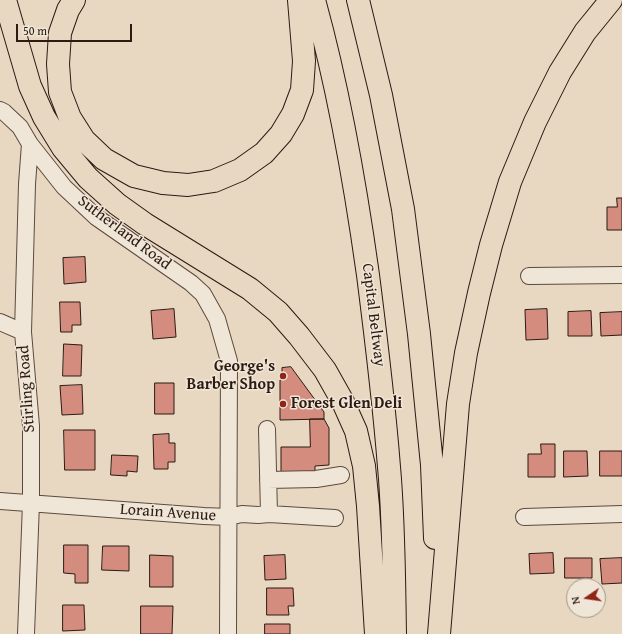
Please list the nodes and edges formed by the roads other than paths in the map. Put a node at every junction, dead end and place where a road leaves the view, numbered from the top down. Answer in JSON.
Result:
{"nodes":[{"id":1,"x":5,"y":0,"type":"edge"},
{"id":2,"x":74,"y":0,"type":"edge"},
{"id":3,"x":299,"y":0,"type":"edge"},
{"id":4,"x":314,"y":0,"type":"edge"},
{"id":5,"x":358,"y":0,"type":"edge"},
{"id":6,"x":364,"y":0,"type":"edge"},
{"id":7,"x":611,"y":0,"type":"edge"},
{"id":8,"x":381,"y":94,"type":"junction"},
{"id":9,"x":0,"y":110,"type":"edge"},
{"id":10,"x":30,"y":144,"type":"junction"},
{"id":11,"x":622,"y":275,"type":"edge"},
{"id":12,"x":529,"y":276,"type":"dead end"},
{"id":13,"x":0,"y":322,"type":"edge"},
{"id":14,"x":23,"y":332,"type":"junction"},
{"id":15,"x":267,"y":429,"type":"dead end"},
{"id":16,"x":341,"y":475,"type":"dead end"},
{"id":17,"x":268,"y":480,"type":"junction"},
{"id":18,"x":0,"y":501,"type":"edge"},
{"id":19,"x":31,"y":503,"type":"junction"},
{"id":20,"x":269,"y":514,"type":"junction"},
{"id":21,"x":622,"y":514,"type":"edge"},
{"id":22,"x":228,"y":517,"type":"junction"},
{"id":23,"x":524,"y":517,"type":"dead end"},
{"id":24,"x":335,"y":518,"type":"dead end"},
{"id":25,"x":26,"y":634,"type":"edge"},
{"id":26,"x":228,"y":634,"type":"edge"},
{"id":27,"x":376,"y":634,"type":"edge"},
{"id":28,"x":394,"y":634,"type":"edge"},
{"id":29,"x":438,"y":634,"type":"edge"}],
"edges":[{"from":1,"to":27,"type":"highway"},
{"from":2,"to":3,"type":"highway"},
{"from":4,"to":28,"type":"highway","name":"Capital Beltway"},
{"from":5,"to":8,"type":"highway"},
{"from":6,"to":8,"type":"highway"},
{"from":7,"to":29,"type":"highway"},
{"from":8,"to":29,"type":"highway"},
{"from":9,"to":10,"type":"street","name":"Sutherland Road"},
{"from":10,"to":14,"type":"street","name":"Stirling Road"},
{"from":10,"to":22,"type":"street","name":"Sutherland Road"},
{"from":11,"to":12,"type":"street"},
{"from":13,"to":14,"type":"street"},
{"from":14,"to":19,"type":"street","name":"Stirling Road"},
{"from":15,"to":17,"type":"street"},
{"from":16,"to":17,"type":"street"},
{"from":17,"to":20,"type":"street"},
{"from":18,"to":19,"type":"street","name":"Lorain Avenue"},
{"from":19,"to":22,"type":"street","name":"Lorain Avenue"},
{"from":19,"to":25,"type":"street","name":"Stirling Road"},
{"from":20,"to":22,"type":"street","name":"Lorain Avenue"},
{"from":20,"to":24,"type":"street","name":"Lorain Avenue"},
{"from":21,"to":23,"type":"street"},
{"from":22,"to":26,"type":"street","name":"Sutherland Road"}]}
